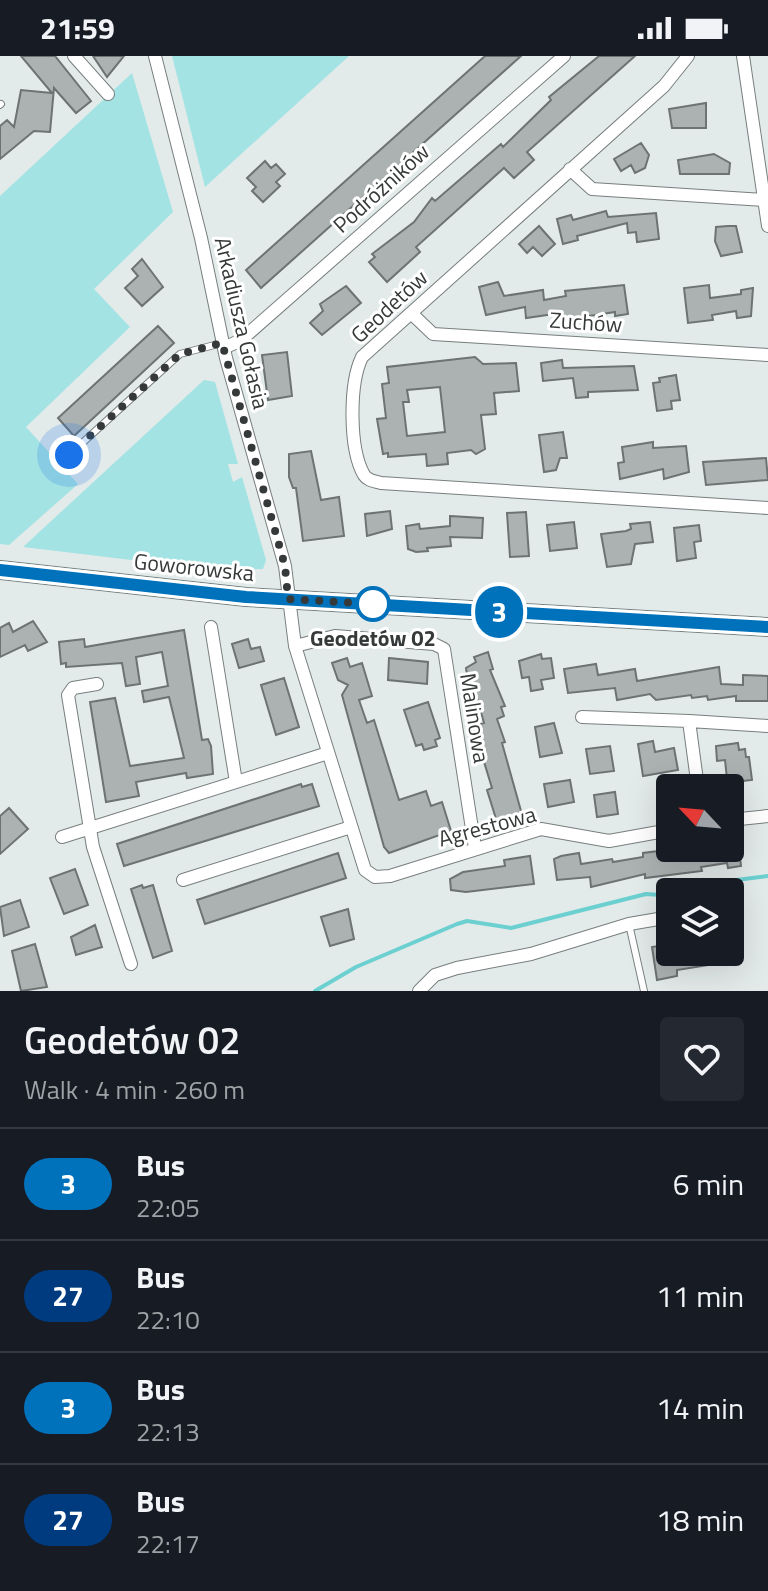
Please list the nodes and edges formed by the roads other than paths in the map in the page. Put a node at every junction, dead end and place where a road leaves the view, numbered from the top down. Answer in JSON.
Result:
{"nodes":[{"id":1,"x":74,"y":56,"type":"edge"},
{"id":2,"x":155,"y":56,"type":"edge"},
{"id":3,"x":564,"y":56,"type":"edge"},
{"id":4,"x":688,"y":56,"type":"edge"},
{"id":5,"x":743,"y":56,"type":"edge"},
{"id":6,"x":108,"y":94,"type":"dead end"},
{"id":7,"x":570,"y":169,"type":"junction"},
{"id":8,"x":765,"y":200,"type":"junction"},
{"id":9,"x":768,"y":226,"type":"edge"},
{"id":10,"x":411,"y":313,"type":"junction"},
{"id":11,"x":223,"y":346,"type":"junction"},
{"id":12,"x":768,"y":355,"type":"edge"},
{"id":13,"x":69,"y":455,"type":"dead end"},
{"id":14,"x":768,"y":508,"type":"edge"},
{"id":15,"x":0,"y":570,"type":"edge"},
{"id":16,"x":288,"y":599,"type":"junction"},
{"id":17,"x":211,"y":627,"type":"dead end"},
{"id":18,"x":768,"y":627,"type":"edge"},
{"id":19,"x":295,"y":646,"type":"junction"},
{"id":20,"x":97,"y":684,"type":"dead end"},
{"id":21,"x":582,"y":717,"type":"dead end"},
{"id":22,"x":689,"y":721,"type":"junction"},
{"id":23,"x":768,"y":726,"type":"edge"},
{"id":24,"x":328,"y":753,"type":"junction"},
{"id":25,"x":696,"y":774,"type":"edge"},
{"id":26,"x":236,"y":782,"type":"junction"},
{"id":27,"x":768,"y":816,"type":"edge"},
{"id":28,"x":744,"y":819,"type":"edge"},
{"id":29,"x":351,"y":827,"type":"junction"},
{"id":30,"x":90,"y":828,"type":"junction"},
{"id":31,"x":656,"y":833,"type":"edge"},
{"id":32,"x":62,"y":837,"type":"dead end"},
{"id":33,"x":475,"y":848,"type":"junction"},
{"id":34,"x":365,"y":870,"type":"joint"},
{"id":35,"x":183,"y":880,"type":"dead end"},
{"id":36,"x":656,"y":919,"type":"edge"},
{"id":37,"x":629,"y":924,"type":"junction"},
{"id":38,"x":131,"y":964,"type":"dead end"},
{"id":39,"x":419,"y":991,"type":"edge"},
{"id":40,"x":644,"y":991,"type":"edge"}],
"edges":[{"from":1,"to":6,"type":"street"},
{"from":2,"to":11,"type":"street","name":"Arkadiusza Gołasia"},
{"from":3,"to":11,"type":"street","name":"Podróżników"},
{"from":4,"to":7,"type":"street","name":"Geodetów"},
{"from":5,"to":8,"type":"street"},
{"from":7,"to":8,"type":"street"},
{"from":7,"to":10,"type":"street","name":"Geodetów"},
{"from":8,"to":9,"type":"street"},
{"from":10,"to":12,"type":"street","name":"Zuchów"},
{"from":10,"to":14,"type":"street","name":"Geodetów"},
{"from":11,"to":13,"type":"lane"},
{"from":11,"to":16,"type":"street","name":"Arkadiusza Gołasia"},
{"from":15,"to":16,"type":"street","name":"Goworowska"},
{"from":16,"to":18,"type":"street","name":"Goworowska"},
{"from":16,"to":19,"type":"street","name":"Arkadiusza Gołasia"},
{"from":17,"to":26,"type":"street"},
{"from":19,"to":24,"type":"street","name":"Arkadiusza Gołasia"},
{"from":19,"to":33,"type":"street","name":"Malinowa"},
{"from":20,"to":30,"type":"street"},
{"from":21,"to":22,"type":"street"},
{"from":22,"to":23,"type":"street"},
{"from":22,"to":25,"type":"street"},
{"from":24,"to":26,"type":"street"},
{"from":24,"to":29,"type":"street","name":"Arkadiusza Gołasia"},
{"from":26,"to":30,"type":"street"},
{"from":27,"to":28,"type":"street"},
{"from":29,"to":34,"type":"street","name":"Arkadiusza Gołasia"},
{"from":29,"to":35,"type":"street"},
{"from":30,"to":32,"type":"street"},
{"from":30,"to":38,"type":"street"},
{"from":31,"to":33,"type":"street","name":"Agrestowa"},
{"from":33,"to":34,"type":"street","name":"Agrestowa"},
{"from":36,"to":37,"type":"street"},
{"from":37,"to":39,"type":"street"},
{"from":37,"to":40,"type":"lane"}]}
